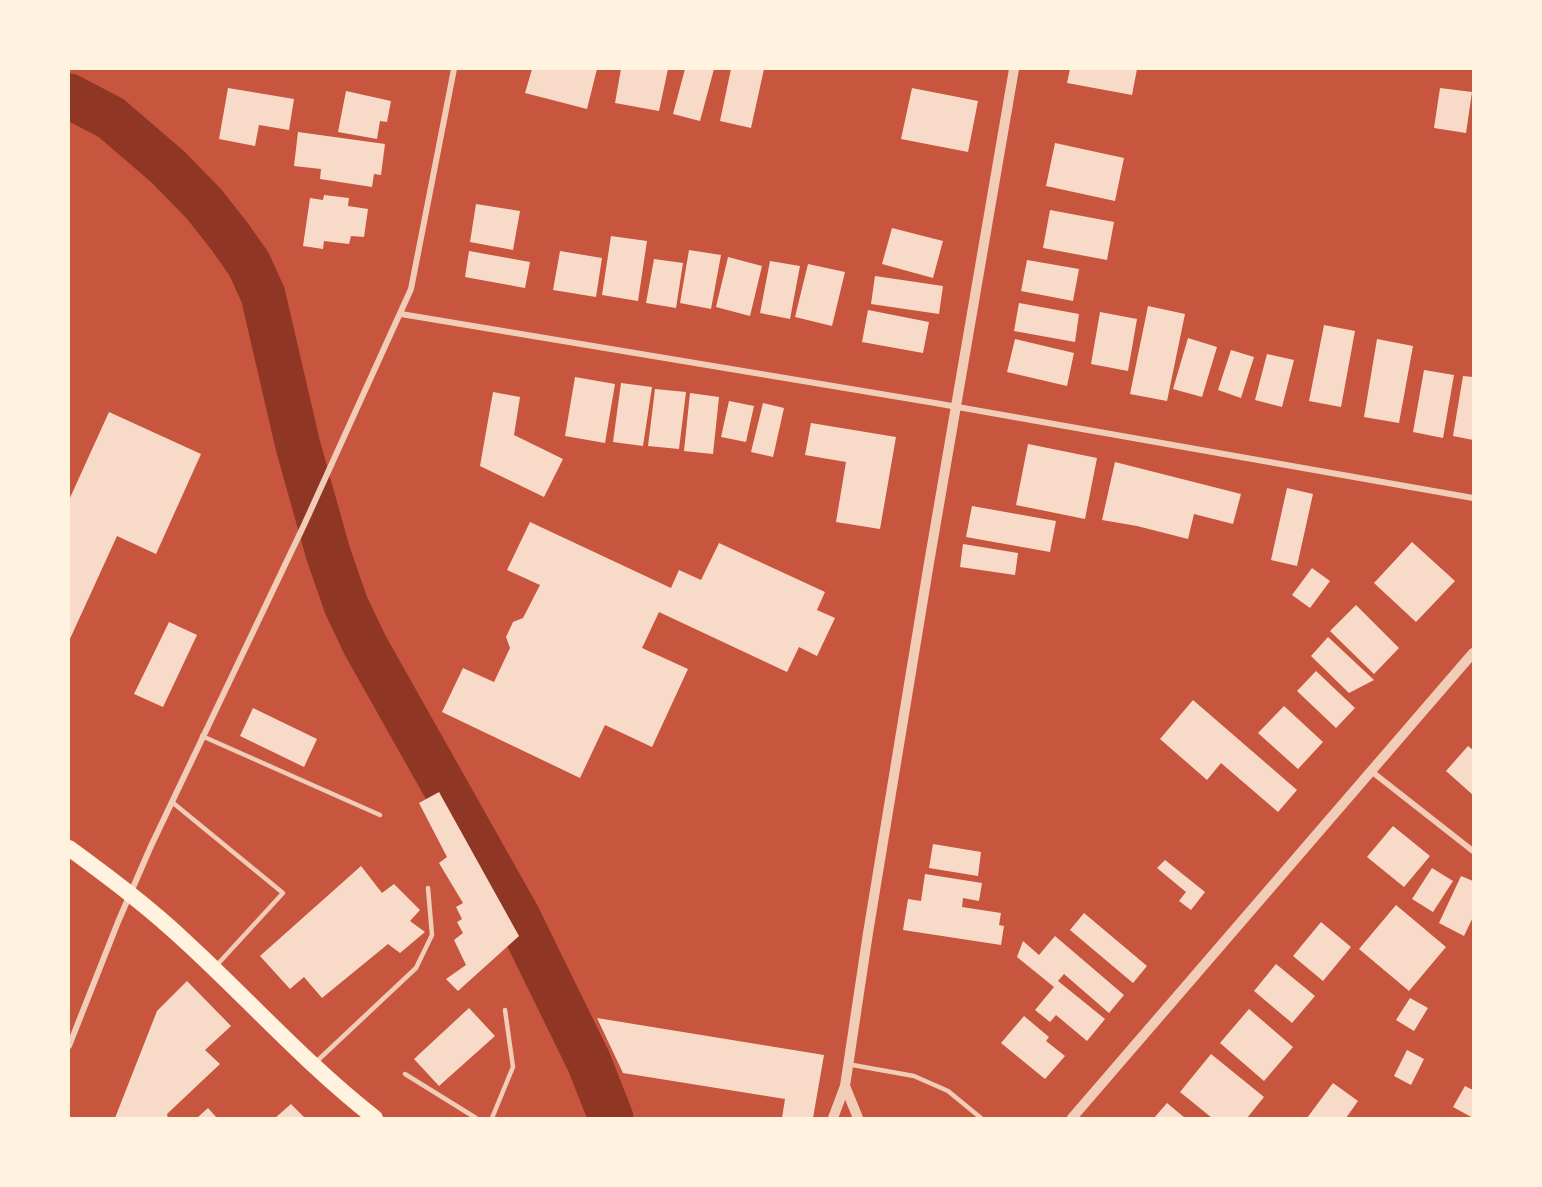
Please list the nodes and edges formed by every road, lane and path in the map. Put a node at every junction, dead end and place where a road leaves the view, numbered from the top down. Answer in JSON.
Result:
{"nodes":[{"id":1,"x":454,"y":69,"type":"edge"},
{"id":2,"x":1014,"y":69,"type":"edge"},
{"id":3,"x":400,"y":314,"type":"junction"},
{"id":4,"x":956,"y":406,"type":"junction"},
{"id":5,"x":1473,"y":498,"type":"edge"},
{"id":6,"x":1473,"y":653,"type":"edge"},
{"id":7,"x":202,"y":736,"type":"junction"},
{"id":8,"x":1371,"y":771,"type":"junction"},
{"id":9,"x":172,"y":802,"type":"junction"},
{"id":10,"x":380,"y":815,"type":"dead end"},
{"id":11,"x":69,"y":848,"type":"edge"},
{"id":12,"x":1473,"y":851,"type":"edge"},
{"id":13,"x":428,"y":888,"type":"dead end"},
{"id":14,"x":130,"y":894,"type":"junction"},
{"id":15,"x":214,"y":969,"type":"junction"},
{"id":16,"x":505,"y":1010,"type":"dead end"},
{"id":17,"x":69,"y":1046,"type":"edge"},
{"id":18,"x":847,"y":1064,"type":"junction"},
{"id":19,"x":312,"y":1065,"type":"junction"},
{"id":20,"x":405,"y":1074,"type":"dead end"},
{"id":21,"x":844,"y":1086,"type":"junction"},
{"id":22,"x":375,"y":1118,"type":"edge"},
{"id":23,"x":476,"y":1118,"type":"edge"},
{"id":24,"x":492,"y":1118,"type":"edge"},
{"id":25,"x":833,"y":1118,"type":"edge"},
{"id":26,"x":851,"y":1118,"type":"edge"},
{"id":27,"x":858,"y":1118,"type":"edge"},
{"id":28,"x":981,"y":1118,"type":"edge"},
{"id":29,"x":1072,"y":1118,"type":"edge"}],
"edges":[{"from":1,"to":3,"type":"street"},
{"from":2,"to":4,"type":"street"},
{"from":3,"to":4,"type":"street"},
{"from":3,"to":7,"type":"street"},
{"from":4,"to":5,"type":"street"},
{"from":4,"to":18,"type":"street"},
{"from":6,"to":8,"type":"street"},
{"from":7,"to":9,"type":"street"},
{"from":7,"to":10,"type":"lane"},
{"from":8,"to":12,"type":"street"},
{"from":8,"to":29,"type":"street"},
{"from":9,"to":14,"type":"street"},
{"from":9,"to":15,"type":"lane"},
{"from":11,"to":14,"type":"highway"},
{"from":13,"to":19,"type":"lane"},
{"from":14,"to":15,"type":"highway"},
{"from":14,"to":17,"type":"street"},
{"from":15,"to":19,"type":"highway"},
{"from":16,"to":24,"type":"lane"},
{"from":18,"to":21,"type":"street"},
{"from":18,"to":28,"type":"lane"},
{"from":19,"to":22,"type":"highway"},
{"from":20,"to":23,"type":"lane"},
{"from":21,"to":25,"type":"street"},
{"from":21,"to":26,"type":"street"},
{"from":21,"to":27,"type":"street"}]}
